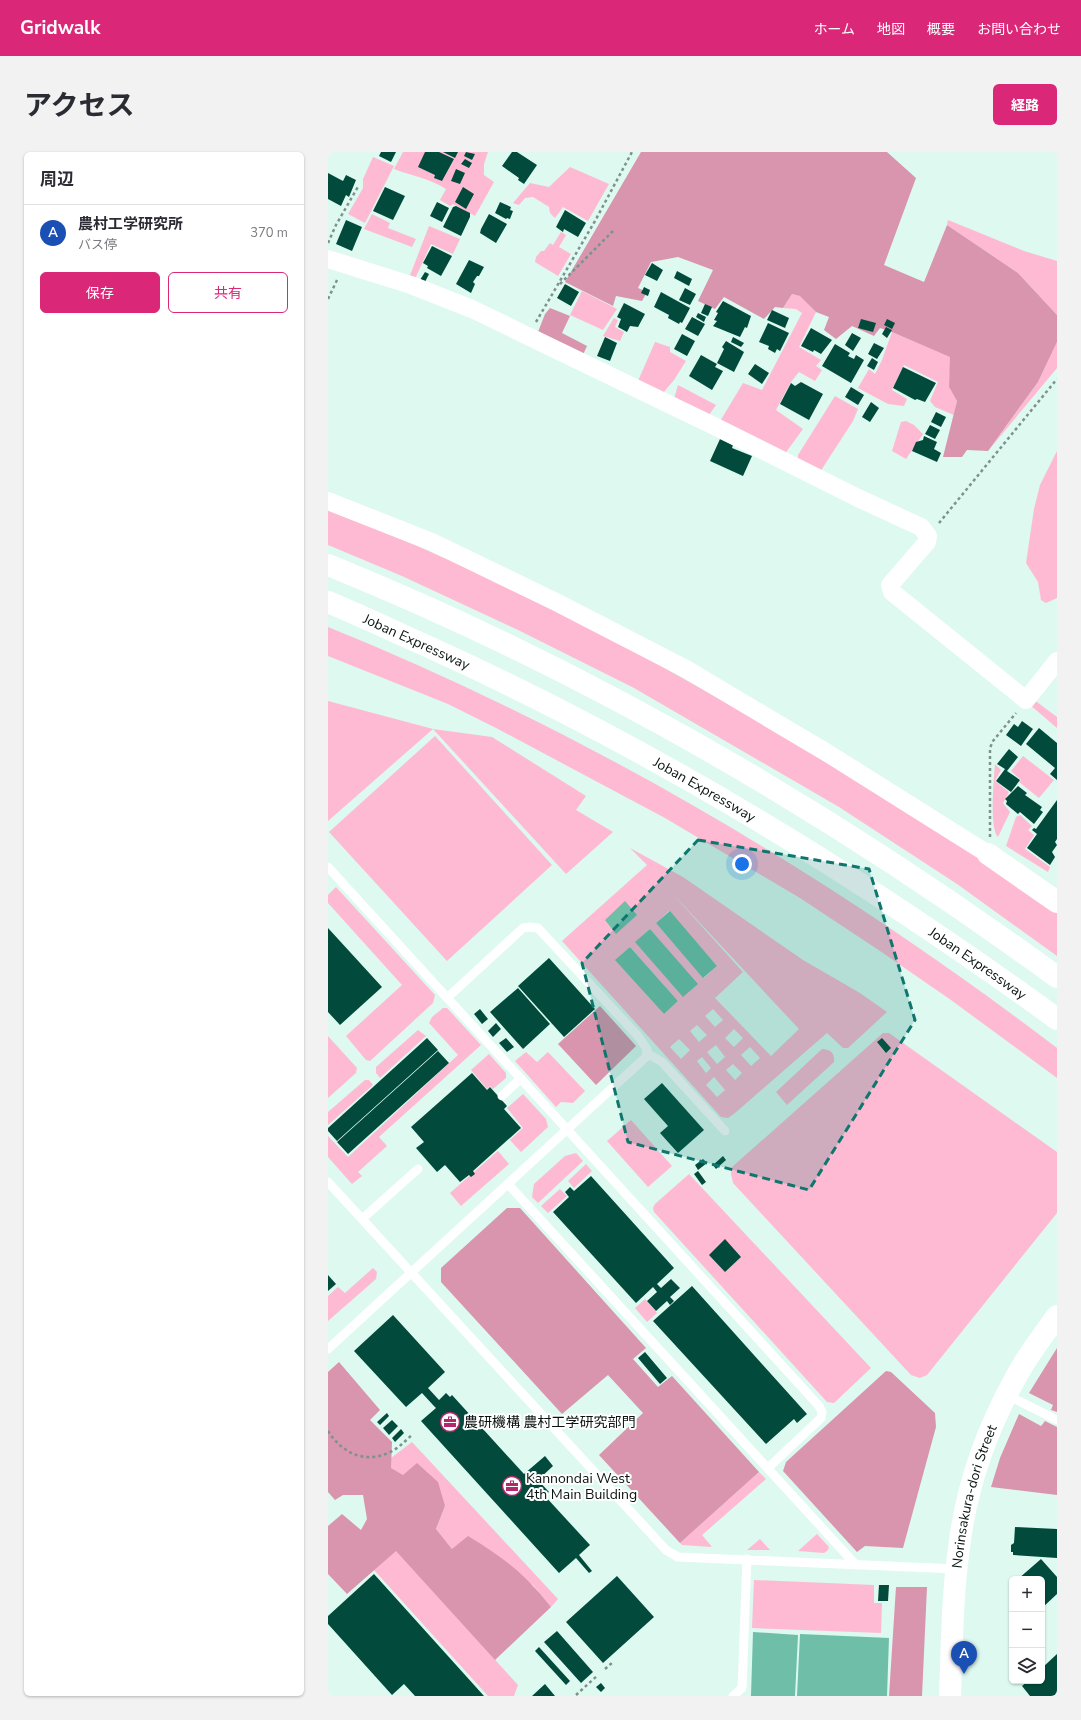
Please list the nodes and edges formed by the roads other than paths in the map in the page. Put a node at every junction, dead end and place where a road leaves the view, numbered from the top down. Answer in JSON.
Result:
{"nodes":[{"id":1,"x":328,"y":259,"type":"edge"},
{"id":2,"x":328,"y":501,"type":"edge"},
{"id":3,"x":328,"y":565,"type":"edge"},
{"id":4,"x":328,"y":602,"type":"edge"},
{"id":5,"x":1057,"y":662,"type":"edge"},
{"id":6,"x":988,"y":854,"type":"joint"},
{"id":7,"x":328,"y":867,"type":"edge"},
{"id":8,"x":1057,"y":902,"type":"edge"},
{"id":9,"x":1057,"y":977,"type":"edge"},
{"id":10,"x":447,"y":998,"type":"junction"},
{"id":11,"x":1057,"y":1019,"type":"edge"},
{"id":12,"x":647,"y":1053,"type":"junction"},
{"id":13,"x":520,"y":1079,"type":"junction"},
{"id":14,"x":502,"y":1096,"type":"dead end"},
{"id":15,"x":568,"y":1131,"type":"junction"},
{"id":16,"x":726,"y":1131,"type":"dead end"},
{"id":17,"x":418,"y":1169,"type":"dead end"},
{"id":18,"x":328,"y":1182,"type":"edge"},
{"id":19,"x":508,"y":1184,"type":"junction"},
{"id":20,"x":362,"y":1219,"type":"junction"},
{"id":21,"x":411,"y":1273,"type":"junction"},
{"id":22,"x":1057,"y":1316,"type":"edge"},
{"id":23,"x":328,"y":1349,"type":"edge"},
{"id":24,"x":1007,"y":1395,"type":"junction"},
{"id":25,"x":1057,"y":1420,"type":"edge"},
{"id":26,"x":768,"y":1468,"type":"junction"},
{"id":27,"x":748,"y":1559,"type":"junction"},
{"id":28,"x":856,"y":1565,"type":"junction"},
{"id":29,"x":956,"y":1569,"type":"junction"},
{"id":30,"x":733,"y":1696,"type":"edge"},
{"id":31,"x":950,"y":1696,"type":"edge"}],
"edges":[{"from":1,"to":5,"type":"street"},
{"from":2,"to":6,"type":"street"},
{"from":3,"to":9,"type":"main road"},
{"from":4,"to":11,"type":"main road","name":"Joban Expressway"},
{"from":6,"to":8,"type":"main road"},
{"from":7,"to":10,"type":"lane"},
{"from":10,"to":12,"type":"lane"},
{"from":10,"to":13,"type":"lane"},
{"from":12,"to":15,"type":"lane"},
{"from":12,"to":16,"type":"lane"},
{"from":13,"to":14,"type":"lane"},
{"from":13,"to":15,"type":"lane"},
{"from":15,"to":19,"type":"lane"},
{"from":15,"to":26,"type":"lane"},
{"from":17,"to":20,"type":"lane"},
{"from":18,"to":20,"type":"lane"},
{"from":19,"to":21,"type":"lane"},
{"from":19,"to":26,"type":"lane"},
{"from":20,"to":21,"type":"lane"},
{"from":21,"to":23,"type":"lane"},
{"from":21,"to":27,"type":"lane"},
{"from":22,"to":24,"type":"main road","name":"Norinsakura-dori Street"},
{"from":24,"to":25,"type":"lane"},
{"from":24,"to":29,"type":"main road","name":"Norinsakura-dori Street"},
{"from":26,"to":28,"type":"lane"},
{"from":27,"to":28,"type":"lane"},
{"from":27,"to":30,"type":"lane"},
{"from":28,"to":29,"type":"lane"},
{"from":29,"to":31,"type":"main road","name":"Norinsakura-dori Street"}]}
